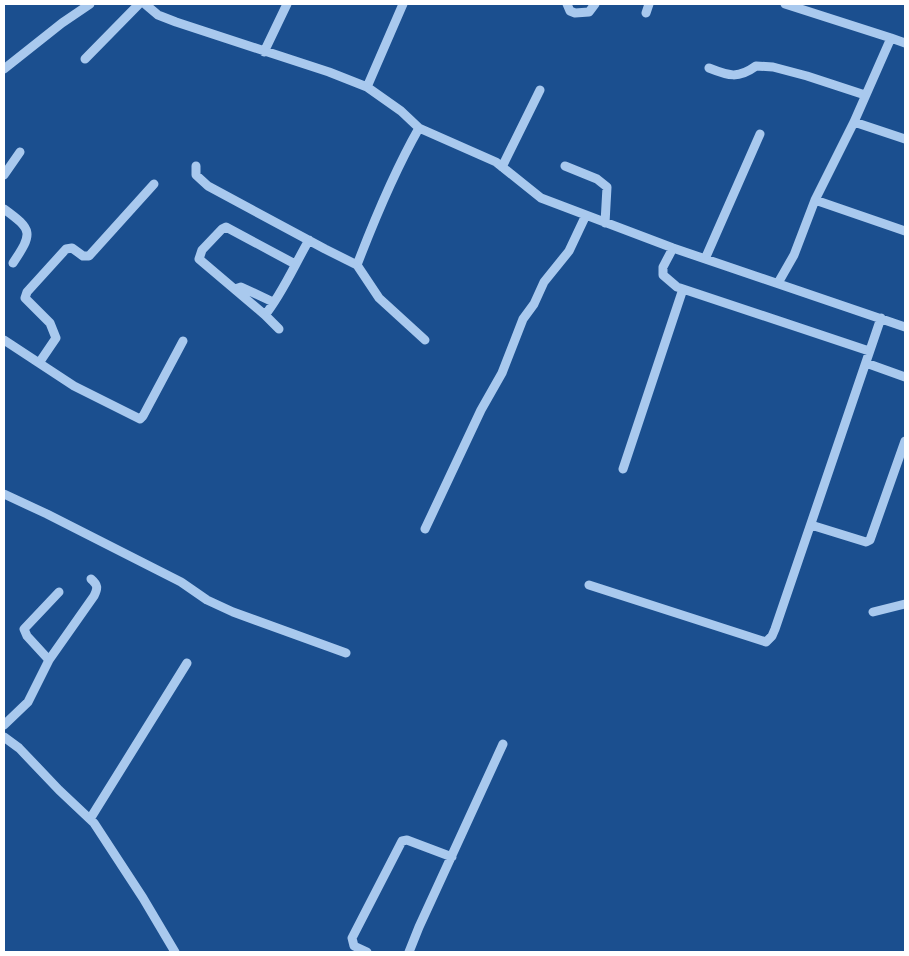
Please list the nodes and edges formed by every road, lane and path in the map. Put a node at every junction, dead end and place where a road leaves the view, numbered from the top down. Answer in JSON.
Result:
{"nodes":[{"id":1,"x":90,"y":4,"type":"edge"},
{"id":2,"x":139,"y":4,"type":"edge"},
{"id":3,"x":145,"y":4,"type":"edge"},
{"id":4,"x":287,"y":4,"type":"edge"},
{"id":5,"x":404,"y":4,"type":"edge"},
{"id":6,"x":567,"y":4,"type":"edge"},
{"id":7,"x":595,"y":4,"type":"edge"},
{"id":8,"x":648,"y":4,"type":"edge"},
{"id":9,"x":786,"y":4,"type":"edge"},
{"id":10,"x":646,"y":13,"type":"dead end"},
{"id":11,"x":890,"y":38,"type":"junction"},
{"id":12,"x":905,"y":43,"type":"edge"},
{"id":13,"x":264,"y":52,"type":"junction"},
{"id":14,"x":85,"y":59,"type":"dead end"},
{"id":15,"x":709,"y":68,"type":"dead end"},
{"id":16,"x":4,"y":69,"type":"edge"},
{"id":17,"x":367,"y":87,"type":"junction"},
{"id":18,"x":540,"y":90,"type":"dead end"},
{"id":19,"x":865,"y":96,"type":"junction"},
{"id":20,"x":854,"y":122,"type":"junction"},
{"id":21,"x":419,"y":128,"type":"junction"},
{"id":22,"x":760,"y":134,"type":"dead end"},
{"id":23,"x":905,"y":140,"type":"edge"},
{"id":24,"x":20,"y":152,"type":"dead end"},
{"id":25,"x":196,"y":166,"type":"dead end"},
{"id":26,"x":564,"y":166,"type":"dead end"},
{"id":27,"x":502,"y":167,"type":"junction"},
{"id":28,"x":4,"y":175,"type":"edge"},
{"id":29,"x":154,"y":184,"type":"dead end"},
{"id":30,"x":815,"y":200,"type":"junction"},
{"id":31,"x":4,"y":209,"type":"edge"},
{"id":32,"x":586,"y":216,"type":"junction"},
{"id":33,"x":605,"y":223,"type":"junction"},
{"id":34,"x":905,"y":230,"type":"edge"},
{"id":35,"x":308,"y":240,"type":"junction"},
{"id":36,"x":673,"y":248,"type":"junction"},
{"id":37,"x":705,"y":259,"type":"junction"},
{"id":38,"x":13,"y":263,"type":"dead end"},
{"id":39,"x":295,"y":264,"type":"junction"},
{"id":40,"x":358,"y":265,"type":"junction"},
{"id":41,"x":778,"y":283,"type":"junction"},
{"id":42,"x":235,"y":289,"type":"junction"},
{"id":43,"x":683,"y":289,"type":"junction"},
{"id":44,"x":273,"y":302,"type":"junction"},
{"id":45,"x":265,"y":316,"type":"junction"},
{"id":46,"x":881,"y":318,"type":"junction"},
{"id":47,"x":905,"y":326,"type":"edge"},
{"id":48,"x":279,"y":329,"type":"dead end"},
{"id":49,"x":4,"y":340,"type":"edge"},
{"id":50,"x":425,"y":340,"type":"dead end"},
{"id":51,"x":183,"y":342,"type":"dead end"},
{"id":52,"x":869,"y":351,"type":"junction"},
{"id":53,"x":38,"y":363,"type":"junction"},
{"id":54,"x":866,"y":363,"type":"junction"},
{"id":55,"x":905,"y":377,"type":"edge"},
{"id":56,"x":905,"y":442,"type":"edge"},
{"id":57,"x":623,"y":469,"type":"dead end"},
{"id":58,"x":4,"y":494,"type":"edge"},
{"id":59,"x":812,"y":525,"type":"junction"},
{"id":60,"x":425,"y":529,"type":"dead end"},
{"id":61,"x":91,"y":579,"type":"dead end"},
{"id":62,"x":589,"y":585,"type":"dead end"},
{"id":63,"x":59,"y":592,"type":"dead end"},
{"id":64,"x":905,"y":604,"type":"edge"},
{"id":65,"x":874,"y":612,"type":"dead end"},
{"id":66,"x":346,"y":653,"type":"dead end"},
{"id":67,"x":49,"y":660,"type":"junction"},
{"id":68,"x":187,"y":664,"type":"dead end"},
{"id":69,"x":4,"y":724,"type":"edge"},
{"id":70,"x":4,"y":737,"type":"edge"},
{"id":71,"x":503,"y":744,"type":"dead end"},
{"id":72,"x":90,"y":819,"type":"junction"},
{"id":73,"x":452,"y":857,"type":"junction"},
{"id":74,"x":175,"y":952,"type":"edge"},
{"id":75,"x":366,"y":952,"type":"edge"},
{"id":76,"x":409,"y":952,"type":"edge"}],
"edges":[{"from":1,"to":16,"type":"street"},
{"from":2,"to":14,"type":"street"},
{"from":3,"to":13,"type":"street"},
{"from":4,"to":13,"type":"street"},
{"from":5,"to":17,"type":"street"},
{"from":6,"to":7,"type":"street"},
{"from":8,"to":10,"type":"street"},
{"from":9,"to":11,"type":"street"},
{"from":11,"to":12,"type":"street"},
{"from":11,"to":19,"type":"street"},
{"from":13,"to":17,"type":"street"},
{"from":15,"to":19,"type":"street"},
{"from":17,"to":21,"type":"street"},
{"from":18,"to":27,"type":"street"},
{"from":19,"to":20,"type":"street"},
{"from":20,"to":23,"type":"street"},
{"from":20,"to":30,"type":"street"},
{"from":21,"to":27,"type":"street"},
{"from":21,"to":40,"type":"street"},
{"from":22,"to":37,"type":"street"},
{"from":24,"to":28,"type":"street"},
{"from":25,"to":35,"type":"street"},
{"from":26,"to":33,"type":"street"},
{"from":27,"to":32,"type":"street"},
{"from":29,"to":53,"type":"street"},
{"from":30,"to":34,"type":"street"},
{"from":30,"to":41,"type":"street"},
{"from":31,"to":38,"type":"street"},
{"from":32,"to":33,"type":"street"},
{"from":32,"to":60,"type":"street"},
{"from":33,"to":36,"type":"street"},
{"from":35,"to":39,"type":"street"},
{"from":35,"to":40,"type":"street"},
{"from":36,"to":37,"type":"street"},
{"from":36,"to":43,"type":"street"},
{"from":37,"to":41,"type":"street"},
{"from":39,"to":42,"type":"street"},
{"from":39,"to":44,"type":"street"},
{"from":40,"to":50,"type":"street"},
{"from":41,"to":46,"type":"street"},
{"from":42,"to":44,"type":"street"},
{"from":42,"to":45,"type":"street"},
{"from":43,"to":52,"type":"street"},
{"from":43,"to":57,"type":"street"},
{"from":44,"to":45,"type":"street"},
{"from":45,"to":48,"type":"street"},
{"from":46,"to":47,"type":"street"},
{"from":46,"to":52,"type":"street"},
{"from":49,"to":53,"type":"street"},
{"from":51,"to":53,"type":"street"},
{"from":52,"to":54,"type":"street"},
{"from":54,"to":55,"type":"street"},
{"from":54,"to":59,"type":"street"},
{"from":56,"to":59,"type":"street"},
{"from":58,"to":66,"type":"street"},
{"from":59,"to":62,"type":"street"},
{"from":61,"to":67,"type":"street"},
{"from":63,"to":67,"type":"street"},
{"from":64,"to":65,"type":"street"},
{"from":67,"to":69,"type":"street"},
{"from":68,"to":72,"type":"street"},
{"from":70,"to":72,"type":"street"},
{"from":71,"to":73,"type":"street"},
{"from":72,"to":74,"type":"street"},
{"from":73,"to":75,"type":"street"},
{"from":73,"to":76,"type":"street"}]}
